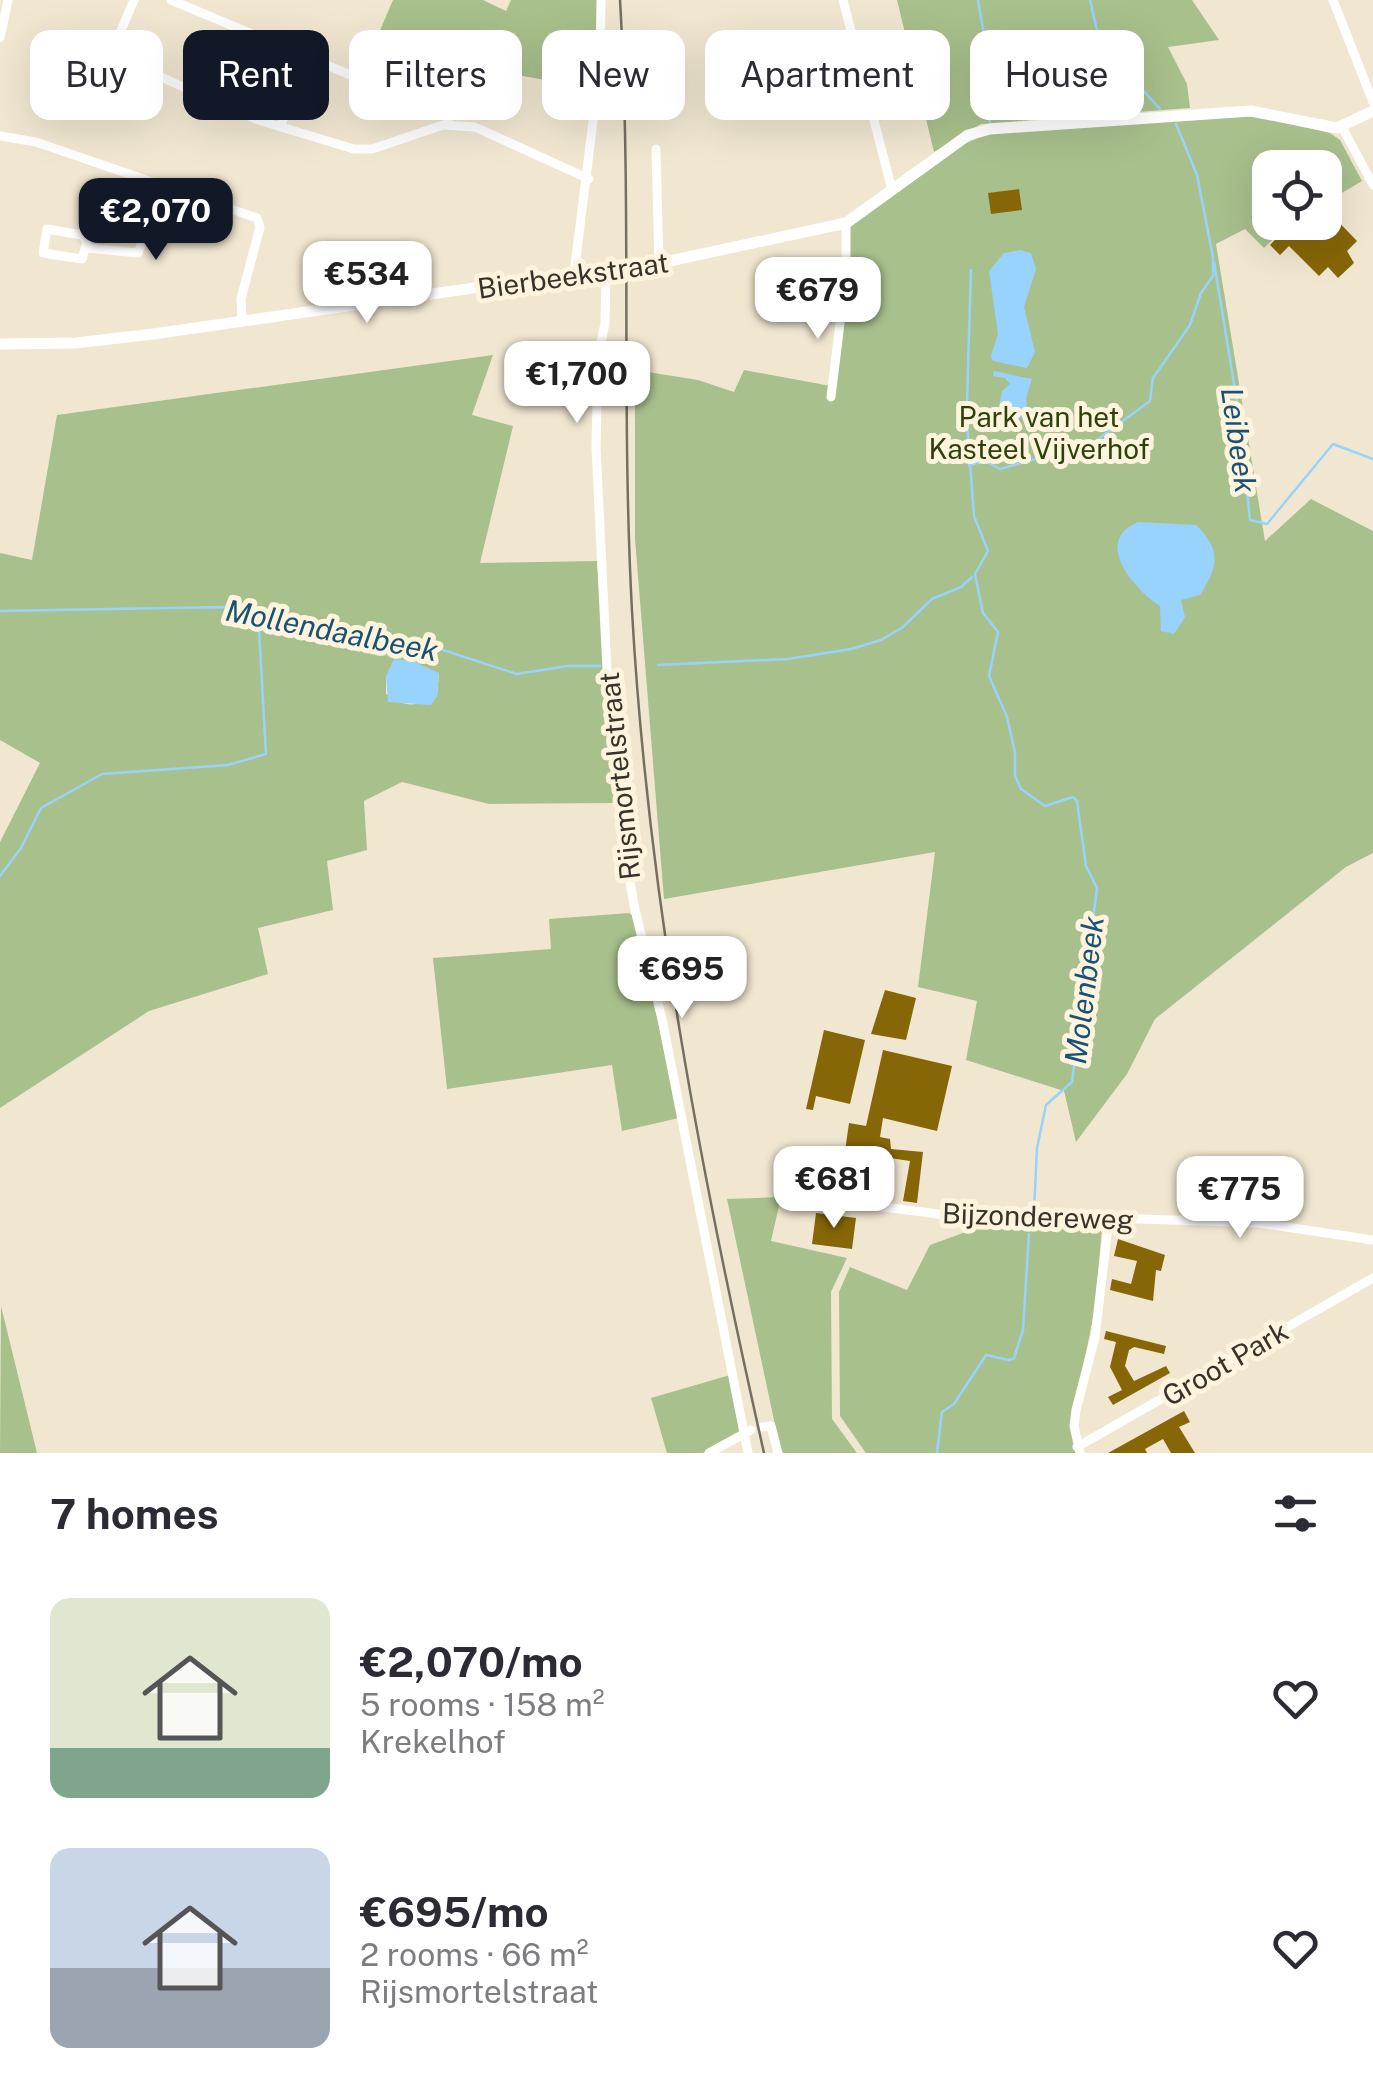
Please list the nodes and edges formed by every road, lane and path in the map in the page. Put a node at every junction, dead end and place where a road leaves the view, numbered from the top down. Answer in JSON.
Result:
{"nodes":[{"id":1,"x":8,"y":0,"type":"edge"},
{"id":2,"x":140,"y":0,"type":"edge"},
{"id":3,"x":171,"y":0,"type":"edge"},
{"id":4,"x":601,"y":0,"type":"edge"},
{"id":5,"x":843,"y":0,"type":"edge"},
{"id":6,"x":1333,"y":0,"type":"edge"},
{"id":7,"x":124,"y":30,"type":"edge"},
{"id":8,"x":0,"y":38,"type":"edge"},
{"id":9,"x":1373,"y":102,"type":"edge"},
{"id":10,"x":1373,"y":111,"type":"edge"},
{"id":11,"x":258,"y":120,"type":"edge"},
{"id":12,"x":283,"y":120,"type":"edge"},
{"id":13,"x":281,"y":124,"type":"junction"},
{"id":14,"x":450,"y":124,"type":"junction"},
{"id":15,"x":1342,"y":127,"type":"junction"},
{"id":16,"x":0,"y":136,"type":"edge"},
{"id":17,"x":656,"y":149,"type":"dead end"},
{"id":18,"x":588,"y":179,"type":"junction"},
{"id":19,"x":1373,"y":185,"type":"edge"},
{"id":20,"x":163,"y":186,"type":"junction"},
{"id":21,"x":892,"y":190,"type":"junction"},
{"id":22,"x":846,"y":222,"type":"junction"},
{"id":23,"x":87,"y":248,"type":"junction"},
{"id":24,"x":659,"y":264,"type":"junction"},
{"id":25,"x":606,"y":269,"type":"junction"},
{"id":26,"x":574,"y":274,"type":"junction"},
{"id":27,"x":242,"y":322,"type":"junction"},
{"id":28,"x":0,"y":344,"type":"edge"},
{"id":29,"x":831,"y":396,"type":"dead end"},
{"id":30,"x":822,"y":1198,"type":"dead end"},
{"id":31,"x":1110,"y":1218,"type":"junction"},
{"id":32,"x":1373,"y":1240,"type":"edge"},
{"id":33,"x":1373,"y":1278,"type":"edge"},
{"id":34,"x":767,"y":1426,"type":"dead end"},
{"id":35,"x":747,"y":1432,"type":"junction"},
{"id":36,"x":1078,"y":1450,"type":"edge"},
{"id":37,"x":709,"y":1453,"type":"edge"},
{"id":38,"x":748,"y":1453,"type":"edge"},
{"id":39,"x":778,"y":1453,"type":"edge"}],
"edges":[{"from":1,"to":8,"type":"street"},
{"from":2,"to":7,"type":"street"},
{"from":3,"to":14,"type":"street"},
{"from":4,"to":18,"type":"street"},
{"from":5,"to":21,"type":"street"},
{"from":6,"to":9,"type":"street"},
{"from":10,"to":15,"type":"street"},
{"from":11,"to":13,"type":"street"},
{"from":12,"to":13,"type":"street"},
{"from":13,"to":14,"type":"street"},
{"from":14,"to":18,"type":"street"},
{"from":15,"to":19,"type":"street"},
{"from":15,"to":21,"type":"street","name":"Bierbeekstraat"},
{"from":16,"to":20,"type":"street"},
{"from":17,"to":24,"type":"street"},
{"from":18,"to":26,"type":"street"},
{"from":20,"to":23,"type":"street"},
{"from":20,"to":27,"type":"street"},
{"from":21,"to":22,"type":"street","name":"Bierbeekstraat"},
{"from":22,"to":24,"type":"street","name":"Bierbeekstraat"},
{"from":22,"to":29,"type":"street"},
{"from":23,"to":23,"type":"street"},
{"from":24,"to":25,"type":"street","name":"Bierbeekstraat"},
{"from":25,"to":26,"type":"street","name":"Bierbeekstraat"},
{"from":25,"to":35,"type":"street","name":"Rijsmortelstraat"},
{"from":26,"to":27,"type":"street","name":"Bierbeekstraat"},
{"from":27,"to":28,"type":"street","name":"Bierbeekstraat"},
{"from":30,"to":31,"type":"street","name":"Bijzondereweg"},
{"from":31,"to":32,"type":"street","name":"Bijzondereweg"},
{"from":31,"to":36,"type":"street","name":"Groot Park"},
{"from":33,"to":36,"type":"street","name":"Groot Park"},
{"from":34,"to":39,"type":"street"},
{"from":35,"to":37,"type":"street"},
{"from":35,"to":38,"type":"street","name":"Rijsmortelstraat"}]}
